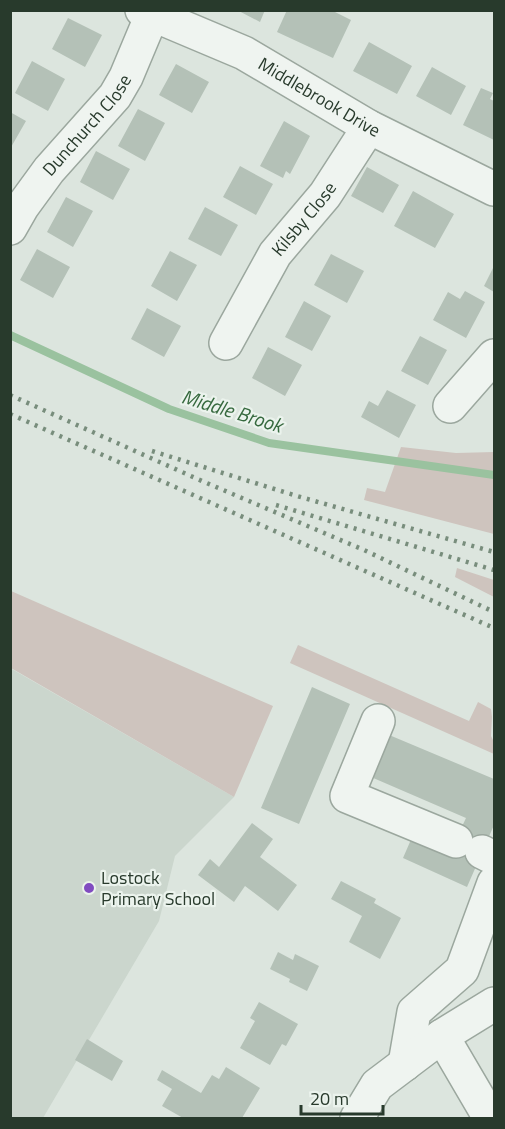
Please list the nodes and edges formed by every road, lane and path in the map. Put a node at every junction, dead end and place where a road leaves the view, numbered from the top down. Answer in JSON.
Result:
{"nodes":[{"id":1,"x":147,"y":13,"type":"edge"},
{"id":2,"x":369,"y":127,"type":"junction"},
{"id":3,"x":495,"y":189,"type":"edge"},
{"id":4,"x":10,"y":228,"type":"edge"},
{"id":5,"x":226,"y":343,"type":"dead end"},
{"id":6,"x":489,"y":373,"type":"edge"},
{"id":7,"x":450,"y":406,"type":"dead end"},
{"id":8,"x":378,"y":721,"type":"dead end"},
{"id":9,"x":477,"y":850,"type":"edge"},
{"id":10,"x":495,"y":883,"type":"edge"},
{"id":11,"x":495,"y":1004,"type":"edge"},
{"id":12,"x":442,"y":1036,"type":"junction"},
{"id":13,"x":405,"y":1064,"type":"junction"},
{"id":14,"x":357,"y":1119,"type":"edge"},
{"id":15,"x":490,"y":1119,"type":"edge"}],
"edges":[{"from":1,"to":2,"type":"street","name":"Middlebrook Drive"},
{"from":1,"to":4,"type":"street","name":"Dunchurch Close"},
{"from":2,"to":3,"type":"street","name":"Middlebrook Drive"},
{"from":2,"to":5,"type":"street","name":"Kilsby Close"},
{"from":6,"to":7,"type":"street"},
{"from":8,"to":9,"type":"street"},
{"from":10,"to":13,"type":"street"},
{"from":11,"to":12,"type":"street"},
{"from":12,"to":13,"type":"street"},
{"from":12,"to":15,"type":"street"},
{"from":13,"to":14,"type":"street"}]}
